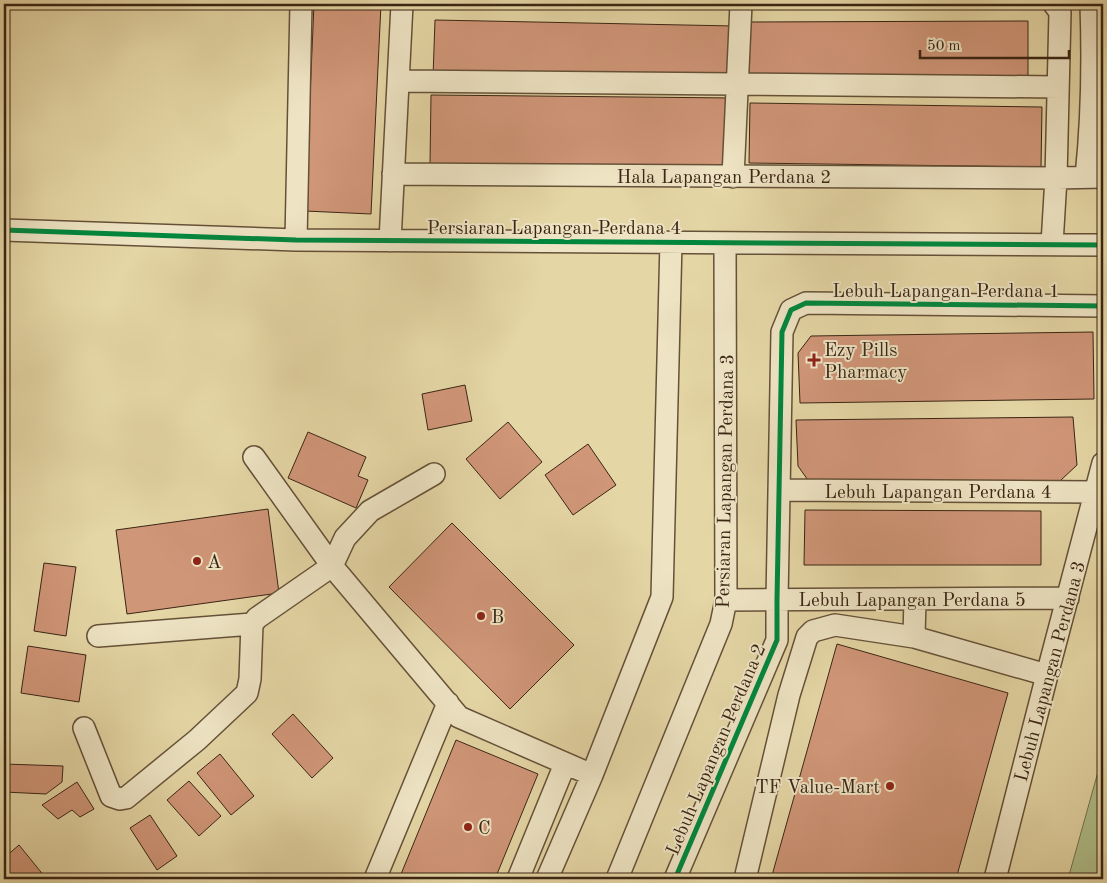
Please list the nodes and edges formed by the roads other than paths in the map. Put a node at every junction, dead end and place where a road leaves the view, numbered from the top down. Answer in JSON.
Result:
{"nodes":[{"id":1,"x":301,"y":4,"type":"edge"},
{"id":2,"x":402,"y":4,"type":"edge"},
{"id":3,"x":741,"y":4,"type":"edge"},
{"id":4,"x":1054,"y":4,"type":"edge"},
{"id":5,"x":1091,"y":4,"type":"edge"},
{"id":6,"x":1097,"y":61,"type":"edge"},
{"id":7,"x":398,"y":81,"type":"junction"},
{"id":8,"x":737,"y":85,"type":"junction"},
{"id":9,"x":1058,"y":87,"type":"junction"},
{"id":10,"x":393,"y":174,"type":"junction"},
{"id":11,"x":734,"y":177,"type":"junction"},
{"id":12,"x":1094,"y":177,"type":"edge"},
{"id":13,"x":1056,"y":178,"type":"junction"},
{"id":14,"x":4,"y":230,"type":"edge"},
{"id":15,"x":296,"y":240,"type":"junction"},
{"id":16,"x":390,"y":241,"type":"junction"},
{"id":17,"x":671,"y":242,"type":"junction"},
{"id":18,"x":725,"y":243,"type":"junction"},
{"id":19,"x":1052,"y":244,"type":"junction"},
{"id":20,"x":1103,"y":245,"type":"edge"},
{"id":21,"x":1103,"y":306,"type":"edge"},
{"id":22,"x":791,"y":310,"type":"joint"},
{"id":23,"x":254,"y":457,"type":"dead end"},
{"id":24,"x":1103,"y":463,"type":"edge"},
{"id":25,"x":434,"y":474,"type":"dead end"},
{"id":26,"x":779,"y":490,"type":"junction"},
{"id":27,"x":1096,"y":492,"type":"junction"},
{"id":28,"x":332,"y":566,"type":"junction"},
{"id":29,"x":1068,"y":598,"type":"junction"},
{"id":30,"x":915,"y":599,"type":"junction"},
{"id":31,"x":726,"y":600,"type":"junction"},
{"id":32,"x":776,"y":600,"type":"junction"},
{"id":33,"x":252,"y":624,"type":"junction"},
{"id":34,"x":98,"y":636,"type":"dead end"},
{"id":35,"x":914,"y":637,"type":"junction"},
{"id":36,"x":1047,"y":674,"type":"junction"},
{"id":37,"x":448,"y":704,"type":"junction"},
{"id":38,"x":84,"y":728,"type":"dead end"},
{"id":39,"x":565,"y":764,"type":"junction"},
{"id":40,"x":592,"y":775,"type":"junction"},
{"id":41,"x":678,"y":878,"type":"edge"},
{"id":42,"x":376,"y":879,"type":"edge"},
{"id":43,"x":518,"y":879,"type":"edge"},
{"id":44,"x":547,"y":879,"type":"edge"},
{"id":45,"x":617,"y":879,"type":"edge"},
{"id":46,"x":745,"y":879,"type":"edge"},
{"id":47,"x":995,"y":879,"type":"edge"}],
"edges":[{"from":1,"to":15,"type":"street"},
{"from":2,"to":7,"type":"street"},
{"from":3,"to":8,"type":"street"},
{"from":4,"to":9,"type":"street"},
{"from":5,"to":6,"type":"street"},
{"from":6,"to":12,"type":"street"},
{"from":7,"to":8,"type":"street"},
{"from":7,"to":10,"type":"street"},
{"from":8,"to":9,"type":"street"},
{"from":8,"to":11,"type":"street"},
{"from":9,"to":13,"type":"street"},
{"from":10,"to":11,"type":"street","name":"Hala Lapangan Perdana 2"},
{"from":10,"to":16,"type":"street"},
{"from":11,"to":13,"type":"street","name":"Hala Lapangan Perdana 2"},
{"from":12,"to":13,"type":"street","name":"Hala Lapangan Perdana 2"},
{"from":13,"to":19,"type":"street"},
{"from":14,"to":15,"type":"street","name":"Persiaran Lapangan Perdana 4"},
{"from":15,"to":16,"type":"street","name":"Persiaran Lapangan Perdana 4"},
{"from":16,"to":17,"type":"street","name":"Persiaran Lapangan Perdana 4"},
{"from":17,"to":18,"type":"street","name":"Persiaran Lapangan Perdana 4"},
{"from":17,"to":40,"type":"street"},
{"from":18,"to":19,"type":"street","name":"Persiaran Lapangan Perdana 4"},
{"from":18,"to":31,"type":"street","name":"Persiaran Lapangan Perdana 3"},
{"from":19,"to":20,"type":"street","name":"Persiaran Lapangan Perdana 4"},
{"from":21,"to":22,"type":"street","name":"Lebuh Lapangan Perdana 1"},
{"from":22,"to":26,"type":"street","name":"Lebuh Lapangan Perdana 2"},
{"from":23,"to":28,"type":"street"},
{"from":24,"to":27,"type":"street","name":"Lebuh Lapangan Perdana 3"},
{"from":25,"to":28,"type":"street"},
{"from":26,"to":27,"type":"street","name":"Lebuh Lapangan Perdana 4"},
{"from":26,"to":32,"type":"street","name":"Lebuh Lapangan Perdana 2"},
{"from":27,"to":29,"type":"street","name":"Lebuh Lapangan Perdana 3"},
{"from":28,"to":33,"type":"street"},
{"from":28,"to":37,"type":"street"},
{"from":29,"to":30,"type":"street","name":"Lebuh Lapangan Perdana 5"},
{"from":29,"to":36,"type":"street","name":"Lebuh Lapangan Perdana 3"},
{"from":30,"to":32,"type":"street","name":"Lebuh Lapangan Perdana 5"},
{"from":30,"to":35,"type":"street"},
{"from":31,"to":32,"type":"street","name":"Lebuh Lapangan Perdana 5"},
{"from":31,"to":45,"type":"street","name":"Persiaran Lapangan Perdana 3"},
{"from":32,"to":41,"type":"street","name":"Lebuh Lapangan Perdana 2"},
{"from":33,"to":34,"type":"street"},
{"from":33,"to":38,"type":"street"},
{"from":35,"to":36,"type":"street"},
{"from":35,"to":46,"type":"street"},
{"from":36,"to":47,"type":"street","name":"Lebuh Lapangan Perdana 3"},
{"from":37,"to":39,"type":"street"},
{"from":37,"to":42,"type":"street"},
{"from":39,"to":40,"type":"street"},
{"from":39,"to":43,"type":"street"},
{"from":40,"to":44,"type":"street"}]}
